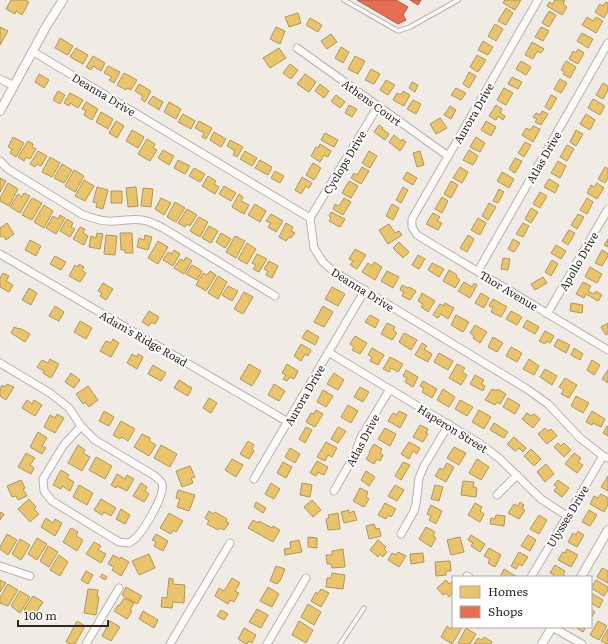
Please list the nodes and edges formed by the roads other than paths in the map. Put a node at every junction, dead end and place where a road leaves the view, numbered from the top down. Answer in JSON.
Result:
{"nodes":[{"id":1,"x":62,"y":0,"type":"edge"},
{"id":2,"x":344,"y":0,"type":"edge"},
{"id":3,"x":458,"y":0,"type":"edge"},
{"id":4,"x":538,"y":0,"type":"edge"},
{"id":5,"x":608,"y":43,"type":"edge"},
{"id":6,"x":297,"y":48,"type":"dead end"},
{"id":7,"x":32,"y":51,"type":"junction"},
{"id":8,"x":0,"y":79,"type":"edge"},
{"id":9,"x":14,"y":86,"type":"junction"},
{"id":10,"x":378,"y":106,"type":"junction"},
{"id":11,"x":0,"y":111,"type":"edge"},
{"id":12,"x":448,"y":156,"type":"junction"},
{"id":13,"x":0,"y":161,"type":"edge"},
{"id":14,"x":608,"y":209,"type":"edge"},
{"id":15,"x":310,"y":218,"type":"junction"},
{"id":16,"x":412,"y":227,"type":"joint"},
{"id":17,"x":0,"y":254,"type":"edge"},
{"id":18,"x":478,"y":271,"type":"junction"},
{"id":19,"x":365,"y":290,"type":"junction"},
{"id":20,"x":274,"y":296,"type":"dead end"},
{"id":21,"x":547,"y":314,"type":"junction"},
{"id":22,"x":608,"y":350,"type":"edge"},
{"id":23,"x":328,"y":352,"type":"junction"},
{"id":24,"x":0,"y":363,"type":"edge"},
{"id":25,"x":390,"y":389,"type":"junction"},
{"id":26,"x":288,"y":422,"type":"junction"},
{"id":27,"x":449,"y":424,"type":"junction"},
{"id":28,"x":80,"y":426,"type":"junction"},
{"id":29,"x":606,"y":457,"type":"edge"},
{"id":30,"x":517,"y":476,"type":"junction"},
{"id":31,"x":254,"y":479,"type":"dead end"},
{"id":32,"x":334,"y":491,"type":"dead end"},
{"id":33,"x":497,"y":495,"type":"dead end"},
{"id":34,"x":567,"y":516,"type":"junction"},
{"id":35,"x":608,"y":530,"type":"edge"},
{"id":36,"x":402,"y":534,"type":"dead end"},
{"id":37,"x":230,"y":543,"type":"dead end"},
{"id":38,"x":0,"y":566,"type":"edge"},
{"id":39,"x":30,"y":576,"type":"dead end"},
{"id":40,"x":532,"y":576,"type":"edge"},
{"id":41,"x":582,"y":576,"type":"edge"},
{"id":42,"x":306,"y":578,"type":"dead end"},
{"id":43,"x":119,"y":588,"type":"dead end"},
{"id":44,"x":364,"y":608,"type":"dead end"},
{"id":45,"x":551,"y":628,"type":"edge"},
{"id":46,"x":554,"y":628,"type":"edge"},
{"id":47,"x":86,"y":644,"type":"edge"},
{"id":48,"x":170,"y":644,"type":"edge"},
{"id":49,"x":267,"y":644,"type":"edge"},
{"id":50,"x":340,"y":644,"type":"edge"},
{"id":51,"x":542,"y":644,"type":"edge"},
{"id":52,"x":582,"y":644,"type":"edge"}],
"edges":[{"from":1,"to":7,"type":"street"},
{"from":2,"to":3,"type":"lane"},
{"from":4,"to":12,"type":"street","name":"Aurora Drive"},
{"from":5,"to":18,"type":"street","name":"Atlas Drive"},
{"from":6,"to":10,"type":"street","name":"Athens Court"},
{"from":7,"to":9,"type":"street"},
{"from":7,"to":15,"type":"street","name":"Deanna Drive"},
{"from":8,"to":9,"type":"street"},
{"from":9,"to":11,"type":"street"},
{"from":10,"to":12,"type":"street","name":"Athens Court"},
{"from":10,"to":15,"type":"street","name":"Cyclops Drive"},
{"from":12,"to":16,"type":"street","name":"Aurora Drive"},
{"from":13,"to":20,"type":"street"},
{"from":14,"to":21,"type":"street","name":"Apollo Drive"},
{"from":15,"to":19,"type":"street","name":"Deanna Drive"},
{"from":16,"to":18,"type":"street","name":"Thor Avenue"},
{"from":17,"to":26,"type":"street","name":"Adam's Ridge Road"},
{"from":18,"to":21,"type":"street","name":"Thor Avenue"},
{"from":19,"to":23,"type":"street","name":"Aurora Drive"},
{"from":19,"to":29,"type":"street","name":"Deanna Drive"},
{"from":21,"to":22,"type":"street","name":"Thor Avenue"},
{"from":23,"to":25,"type":"street","name":"Haperon Street"},
{"from":23,"to":26,"type":"street","name":"Aurora Drive"},
{"from":24,"to":28,"type":"street"},
{"from":25,"to":27,"type":"street","name":"Haperon Street"},
{"from":25,"to":32,"type":"street","name":"Atlas Drive"},
{"from":26,"to":31,"type":"street","name":"Aurora Drive"},
{"from":27,"to":30,"type":"street","name":"Haperon Street"},
{"from":27,"to":36,"type":"street"},
{"from":28,"to":28,"type":"street"},
{"from":29,"to":34,"type":"street","name":"Ulysses Drive"},
{"from":30,"to":33,"type":"street"},
{"from":30,"to":34,"type":"street","name":"Haperon Street"},
{"from":34,"to":40,"type":"street","name":"Ulysses Drive"},
{"from":35,"to":41,"type":"street"},
{"from":37,"to":48,"type":"street"},
{"from":38,"to":39,"type":"street"},
{"from":42,"to":49,"type":"street"},
{"from":43,"to":47,"type":"street"},
{"from":44,"to":50,"type":"lane"},
{"from":45,"to":51,"type":"street"},
{"from":46,"to":52,"type":"street"}]}
